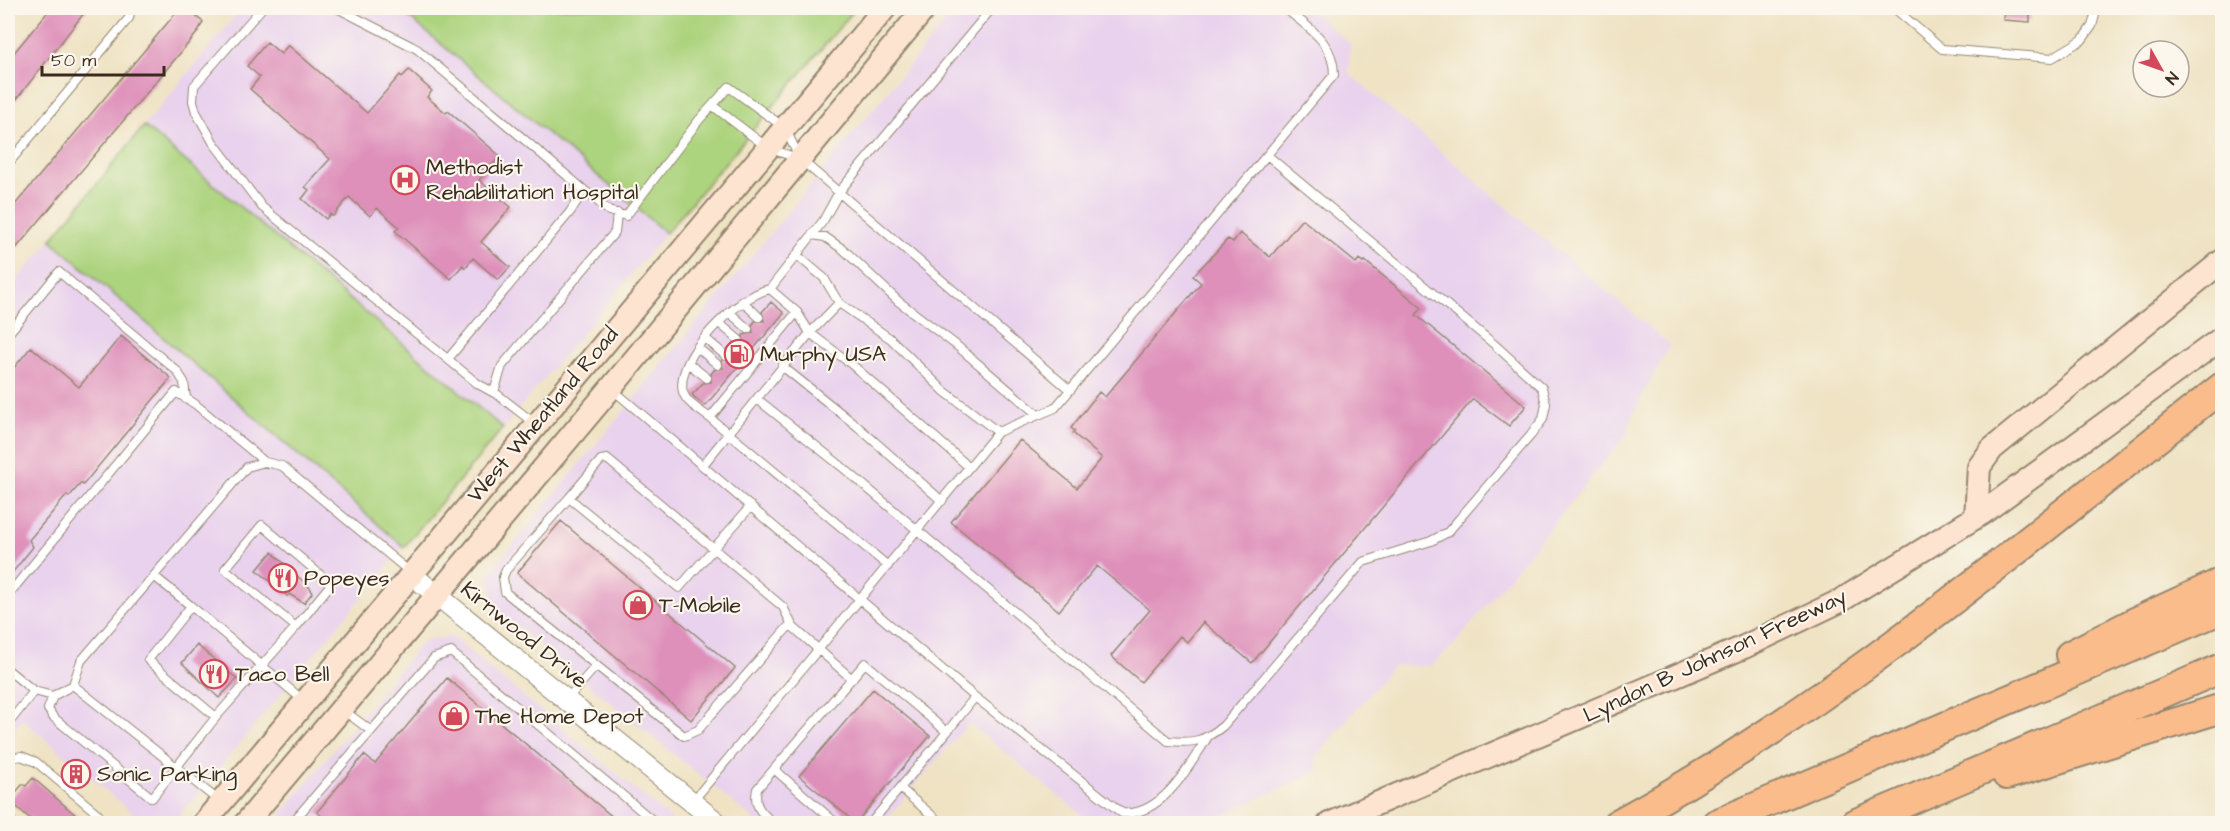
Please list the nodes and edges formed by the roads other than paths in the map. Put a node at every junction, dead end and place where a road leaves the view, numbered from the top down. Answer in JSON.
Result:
{"nodes":[{"id":1,"x":131,"y":8,"type":"edge"},
{"id":2,"x":262,"y":8,"type":"edge"},
{"id":3,"x":337,"y":8,"type":"edge"},
{"id":4,"x":885,"y":8,"type":"edge"},
{"id":5,"x":925,"y":8,"type":"edge"},
{"id":6,"x":992,"y":8,"type":"edge"},
{"id":7,"x":1284,"y":8,"type":"edge"},
{"id":8,"x":1894,"y":8,"type":"edge"},
{"id":9,"x":2097,"y":8,"type":"edge"},
{"id":10,"x":713,"y":106,"type":"junction"},
{"id":11,"x":785,"y":128,"type":"junction"},
{"id":12,"x":768,"y":148,"type":"junction"},
{"id":13,"x":1267,"y":155,"type":"junction"},
{"id":14,"x":801,"y":159,"type":"junction"},
{"id":15,"x":8,"y":164,"type":"edge"},
{"id":16,"x":584,"y":190,"type":"junction"},
{"id":17,"x":839,"y":192,"type":"junction"},
{"id":18,"x":617,"y":213,"type":"junction"},
{"id":19,"x":812,"y":235,"type":"junction"},
{"id":20,"x":798,"y":256,"type":"junction"},
{"id":21,"x":2223,"y":261,"type":"edge"},
{"id":22,"x":770,"y":289,"type":"junction"},
{"id":23,"x":742,"y":301,"type":"junction"},
{"id":24,"x":839,"y":303,"type":"junction"},
{"id":25,"x":729,"y":312,"type":"junction"},
{"id":26,"x":797,"y":312,"type":"junction"},
{"id":27,"x":759,"y":317,"type":"dead end"},
{"id":28,"x":719,"y":323,"type":"junction"},
{"id":29,"x":771,"y":328,"type":"dead end"},
{"id":30,"x":748,"y":329,"type":"dead end"},
{"id":31,"x":810,"y":333,"type":"junction"},
{"id":32,"x":8,"y":334,"type":"edge"},
{"id":33,"x":778,"y":334,"type":"junction"},
{"id":34,"x":705,"y":338,"type":"junction"},
{"id":35,"x":2223,"y":339,"type":"edge"},
{"id":36,"x":739,"y":340,"type":"dead end"},
{"id":37,"x":761,"y":341,"type":"dead end"},
{"id":38,"x":768,"y":347,"type":"junction"},
{"id":39,"x":698,"y":348,"type":"junction"},
{"id":40,"x":752,"y":351,"type":"dead end"},
{"id":41,"x":726,"y":356,"type":"dead end"},
{"id":42,"x":759,"y":358,"type":"junction"},
{"id":43,"x":448,"y":359,"type":"junction"},
{"id":44,"x":688,"y":363,"type":"junction"},
{"id":45,"x":718,"y":365,"type":"dead end"},
{"id":46,"x":782,"y":366,"type":"junction"},
{"id":47,"x":739,"y":367,"type":"dead end"},
{"id":48,"x":746,"y":373,"type":"junction"},
{"id":49,"x":731,"y":376,"type":"dead end"},
{"id":50,"x":707,"y":378,"type":"dead end"},
{"id":51,"x":739,"y":382,"type":"junction"},
{"id":52,"x":2223,"y":387,"type":"edge"},
{"id":53,"x":611,"y":388,"type":"junction"},
{"id":54,"x":719,"y":389,"type":"dead end"},
{"id":55,"x":1070,"y":390,"type":"junction"},
{"id":56,"x":494,"y":392,"type":"junction"},
{"id":57,"x":727,"y":396,"type":"junction"},
{"id":58,"x":186,"y":399,"type":"junction"},
{"id":59,"x":757,"y":399,"type":"junction"},
{"id":60,"x":1038,"y":416,"type":"junction"},
{"id":61,"x":710,"y":418,"type":"junction"},
{"id":62,"x":535,"y":424,"type":"junction"},
{"id":63,"x":998,"y":432,"type":"junction"},
{"id":64,"x":729,"y":433,"type":"junction"},
{"id":65,"x":265,"y":462,"type":"junction"},
{"id":66,"x":703,"y":465,"type":"junction"},
{"id":67,"x":969,"y":467,"type":"junction"},
{"id":68,"x":569,"y":498,"type":"junction"},
{"id":69,"x":942,"y":501,"type":"junction"},
{"id":70,"x":750,"y":506,"type":"junction"},
{"id":71,"x":1976,"y":518,"type":"junction"},
{"id":72,"x":918,"y":530,"type":"junction"},
{"id":73,"x":713,"y":549,"type":"junction"},
{"id":74,"x":888,"y":566,"type":"junction"},
{"id":75,"x":411,"y":574,"type":"junction"},
{"id":76,"x":154,"y":576,"type":"junction"},
{"id":77,"x":2223,"y":582,"type":"edge"},
{"id":78,"x":8,"y":595,"type":"edge"},
{"id":79,"x":437,"y":595,"type":"junction"},
{"id":80,"x":861,"y":598,"type":"junction"},
{"id":81,"x":191,"y":606,"type":"junction"},
{"id":82,"x":2223,"y":609,"type":"edge"},
{"id":83,"x":296,"y":627,"type":"junction"},
{"id":84,"x":793,"y":627,"type":"junction"},
{"id":85,"x":820,"y":649,"type":"junction"},
{"id":86,"x":261,"y":666,"type":"junction"},
{"id":87,"x":596,"y":666,"type":"junction"},
{"id":88,"x":2223,"y":668,"type":"edge"},
{"id":89,"x":8,"y":670,"type":"edge"},
{"id":90,"x":852,"y":679,"type":"junction"},
{"id":91,"x":73,"y":685,"type":"junction"},
{"id":92,"x":34,"y":691,"type":"junction"},
{"id":93,"x":53,"y":696,"type":"junction"},
{"id":94,"x":975,"y":697,"type":"junction"},
{"id":95,"x":566,"y":700,"type":"junction"},
{"id":96,"x":305,"y":702,"type":"junction"},
{"id":97,"x":340,"y":708,"type":"junction"},
{"id":98,"x":2223,"y":708,"type":"edge"},
{"id":99,"x":216,"y":717,"type":"junction"},
{"id":100,"x":8,"y":724,"type":"edge"},
{"id":101,"x":370,"y":730,"type":"junction"},
{"id":102,"x":946,"y":732,"type":"junction"},
{"id":103,"x":1207,"y":738,"type":"junction"},
{"id":104,"x":1880,"y":754,"type":"junction"},
{"id":105,"x":8,"y":759,"type":"edge"},
{"id":106,"x":177,"y":768,"type":"junction"},
{"id":107,"x":774,"y":769,"type":"junction"},
{"id":108,"x":900,"y":788,"type":"junction"},
{"id":109,"x":220,"y":802,"type":"junction"},
{"id":110,"x":692,"y":802,"type":"junction"},
{"id":111,"x":1902,"y":803,"type":"junction"},
{"id":112,"x":8,"y":818,"type":"edge"},
{"id":113,"x":245,"y":823,"type":"edge"},
{"id":114,"x":14,"y":824,"type":"edge"},
{"id":115,"x":103,"y":824,"type":"edge"},
{"id":116,"x":202,"y":824,"type":"edge"},
{"id":117,"x":291,"y":824,"type":"edge"},
{"id":118,"x":657,"y":824,"type":"edge"},
{"id":119,"x":719,"y":824,"type":"edge"},
{"id":120,"x":774,"y":824,"type":"edge"},
{"id":121,"x":837,"y":824,"type":"edge"},
{"id":122,"x":870,"y":824,"type":"edge"},
{"id":123,"x":942,"y":824,"type":"edge"},
{"id":124,"x":1329,"y":824,"type":"edge"},
{"id":125,"x":1617,"y":824,"type":"edge"},
{"id":126,"x":1716,"y":824,"type":"edge"},
{"id":127,"x":1854,"y":824,"type":"edge"}],
"edges":[{"from":1,"to":15,"type":"lane"},
{"from":2,"to":43,"type":"lane"},
{"from":3,"to":16,"type":"lane"},
{"from":4,"to":11,"type":"main road","name":"West Wheatland Road"},
{"from":5,"to":14,"type":"main road","name":"West Wheatland Road"},
{"from":6,"to":17,"type":"lane"},
{"from":7,"to":13,"type":"lane"},
{"from":8,"to":9,"type":"lane"},
{"from":10,"to":11,"type":"lane"},
{"from":10,"to":12,"type":"lane"},
{"from":10,"to":18,"type":"lane"},
{"from":11,"to":12,"type":"main road","name":"West Wheatland Road"},
{"from":11,"to":14,"type":"lane"},
{"from":12,"to":14,"type":"lane"},
{"from":12,"to":62,"type":"main road","name":"West Wheatland Road"},
{"from":13,"to":55,"type":"lane"},
{"from":13,"to":103,"type":"lane"},
{"from":14,"to":17,"type":"lane"},
{"from":14,"to":53,"type":"main road","name":"West Wheatland Road"},
{"from":16,"to":18,"type":"lane"},
{"from":16,"to":43,"type":"lane"},
{"from":17,"to":19,"type":"lane"},
{"from":17,"to":55,"type":"lane"},
{"from":18,"to":56,"type":"lane"},
{"from":19,"to":20,"type":"lane"},
{"from":19,"to":60,"type":"lane"},
{"from":20,"to":22,"type":"lane"},
{"from":20,"to":24,"type":"lane"},
{"from":21,"to":71,"type":"main road"},
{"from":22,"to":23,"type":"lane"},
{"from":22,"to":26,"type":"lane"},
{"from":23,"to":25,"type":"lane"},
{"from":23,"to":27,"type":"lane"},
{"from":24,"to":31,"type":"lane"},
{"from":24,"to":63,"type":"lane"},
{"from":25,"to":28,"type":"lane"},
{"from":25,"to":30,"type":"lane"},
{"from":26,"to":31,"type":"lane"},
{"from":26,"to":33,"type":"lane"},
{"from":28,"to":34,"type":"lane"},
{"from":28,"to":36,"type":"lane"},
{"from":29,"to":33,"type":"lane"},
{"from":31,"to":46,"type":"lane"},
{"from":31,"to":67,"type":"lane"},
{"from":32,"to":58,"type":"lane"},
{"from":33,"to":38,"type":"lane"},
{"from":34,"to":39,"type":"lane"},
{"from":34,"to":41,"type":"lane"},
{"from":35,"to":71,"type":"main road","name":"Lyndon B Johnson Freeway"},
{"from":37,"to":38,"type":"lane"},
{"from":38,"to":42,"type":"lane"},
{"from":39,"to":44,"type":"lane"},
{"from":39,"to":45,"type":"lane"},
{"from":40,"to":42,"type":"lane"},
{"from":42,"to":48,"type":"lane"},
{"from":43,"to":56,"type":"lane"},
{"from":44,"to":50,"type":"lane"},
{"from":44,"to":61,"type":"lane"},
{"from":46,"to":59,"type":"lane"},
{"from":46,"to":69,"type":"lane"},
{"from":47,"to":48,"type":"lane"},
{"from":48,"to":51,"type":"lane"},
{"from":49,"to":51,"type":"lane"},
{"from":51,"to":57,"type":"lane"},
{"from":52,"to":125,"type":"highway"},
{"from":53,"to":66,"type":"lane"},
{"from":53,"to":79,"type":"main road","name":"West Wheatland Road"},
{"from":54,"to":57,"type":"lane"},
{"from":55,"to":60,"type":"lane"},
{"from":56,"to":62,"type":"lane"},
{"from":57,"to":61,"type":"lane"},
{"from":58,"to":65,"type":"lane"},
{"from":58,"to":78,"type":"lane"},
{"from":59,"to":64,"type":"lane"},
{"from":59,"to":72,"type":"lane"},
{"from":60,"to":63,"type":"lane"},
{"from":61,"to":64,"type":"lane"},
{"from":62,"to":75,"type":"main road","name":"West Wheatland Road"},
{"from":63,"to":67,"type":"lane"},
{"from":64,"to":66,"type":"lane"},
{"from":64,"to":74,"type":"lane"},
{"from":65,"to":75,"type":"lane"},
{"from":65,"to":76,"type":"lane"},
{"from":66,"to":70,"type":"lane"},
{"from":67,"to":69,"type":"lane"},
{"from":68,"to":73,"type":"lane"},
{"from":68,"to":73,"type":"lane"},
{"from":68,"to":87,"type":"lane"},
{"from":69,"to":72,"type":"lane"},
{"from":70,"to":73,"type":"lane"},
{"from":70,"to":80,"type":"lane"},
{"from":71,"to":124,"type":"main road","name":"Lyndon B Johnson Freeway"},
{"from":72,"to":74,"type":"lane"},
{"from":72,"to":103,"type":"lane"},
{"from":73,"to":84,"type":"lane"},
{"from":74,"to":80,"type":"lane"},
{"from":75,"to":79,"type":"street","name":"Kirnwood Drive"},
{"from":75,"to":96,"type":"main road","name":"West Wheatland Road"},
{"from":76,"to":81,"type":"lane"},
{"from":76,"to":91,"type":"lane"},
{"from":77,"to":104,"type":"highway"},
{"from":79,"to":95,"type":"street","name":"Kirnwood Drive"},
{"from":79,"to":97,"type":"main road","name":"West Wheatland Road"},
{"from":80,"to":85,"type":"lane"},
{"from":80,"to":94,"type":"lane"},
{"from":81,"to":86,"type":"lane"},
{"from":81,"to":99,"type":"lane"},
{"from":82,"to":104,"type":"highway"},
{"from":83,"to":83,"type":"lane"},
{"from":83,"to":86,"type":"lane"},
{"from":84,"to":85,"type":"lane"},
{"from":84,"to":87,"type":"lane"},
{"from":85,"to":90,"type":"lane"},
{"from":85,"to":110,"type":"lane"},
{"from":86,"to":96,"type":"lane"},
{"from":86,"to":99,"type":"lane"},
{"from":87,"to":95,"type":"lane"},
{"from":88,"to":111,"type":"highway"},
{"from":89,"to":92,"type":"lane"},
{"from":90,"to":102,"type":"lane"},
{"from":90,"to":107,"type":"lane"},
{"from":91,"to":93,"type":"lane"},
{"from":91,"to":106,"type":"lane"},
{"from":92,"to":93,"type":"lane"},
{"from":92,"to":100,"type":"lane"},
{"from":93,"to":106,"type":"lane"},
{"from":94,"to":102,"type":"lane"},
{"from":94,"to":103,"type":"lane"},
{"from":95,"to":110,"type":"street","name":"Kirnwood Drive"},
{"from":96,"to":109,"type":"main road","name":"West Wheatland Road"},
{"from":97,"to":101,"type":"lane"},
{"from":97,"to":113,"type":"main road","name":"West Wheatland Road"},
{"from":98,"to":111,"type":"highway"},
{"from":99,"to":106,"type":"lane"},
{"from":101,"to":117,"type":"lane"},
{"from":101,"to":118,"type":"lane"},
{"from":102,"to":108,"type":"lane"},
{"from":104,"to":126,"type":"highway"},
{"from":105,"to":115,"type":"lane"},
{"from":106,"to":109,"type":"lane"},
{"from":107,"to":120,"type":"lane"},
{"from":107,"to":121,"type":"lane"},
{"from":108,"to":122,"type":"lane"},
{"from":108,"to":123,"type":"lane"},
{"from":109,"to":113,"type":"main road"},
{"from":109,"to":116,"type":"main road","name":"West Wheatland Road"},
{"from":110,"to":119,"type":"street","name":"Kirnwood Drive"},
{"from":111,"to":127,"type":"highway"},
{"from":112,"to":114,"type":"lane"}]}
